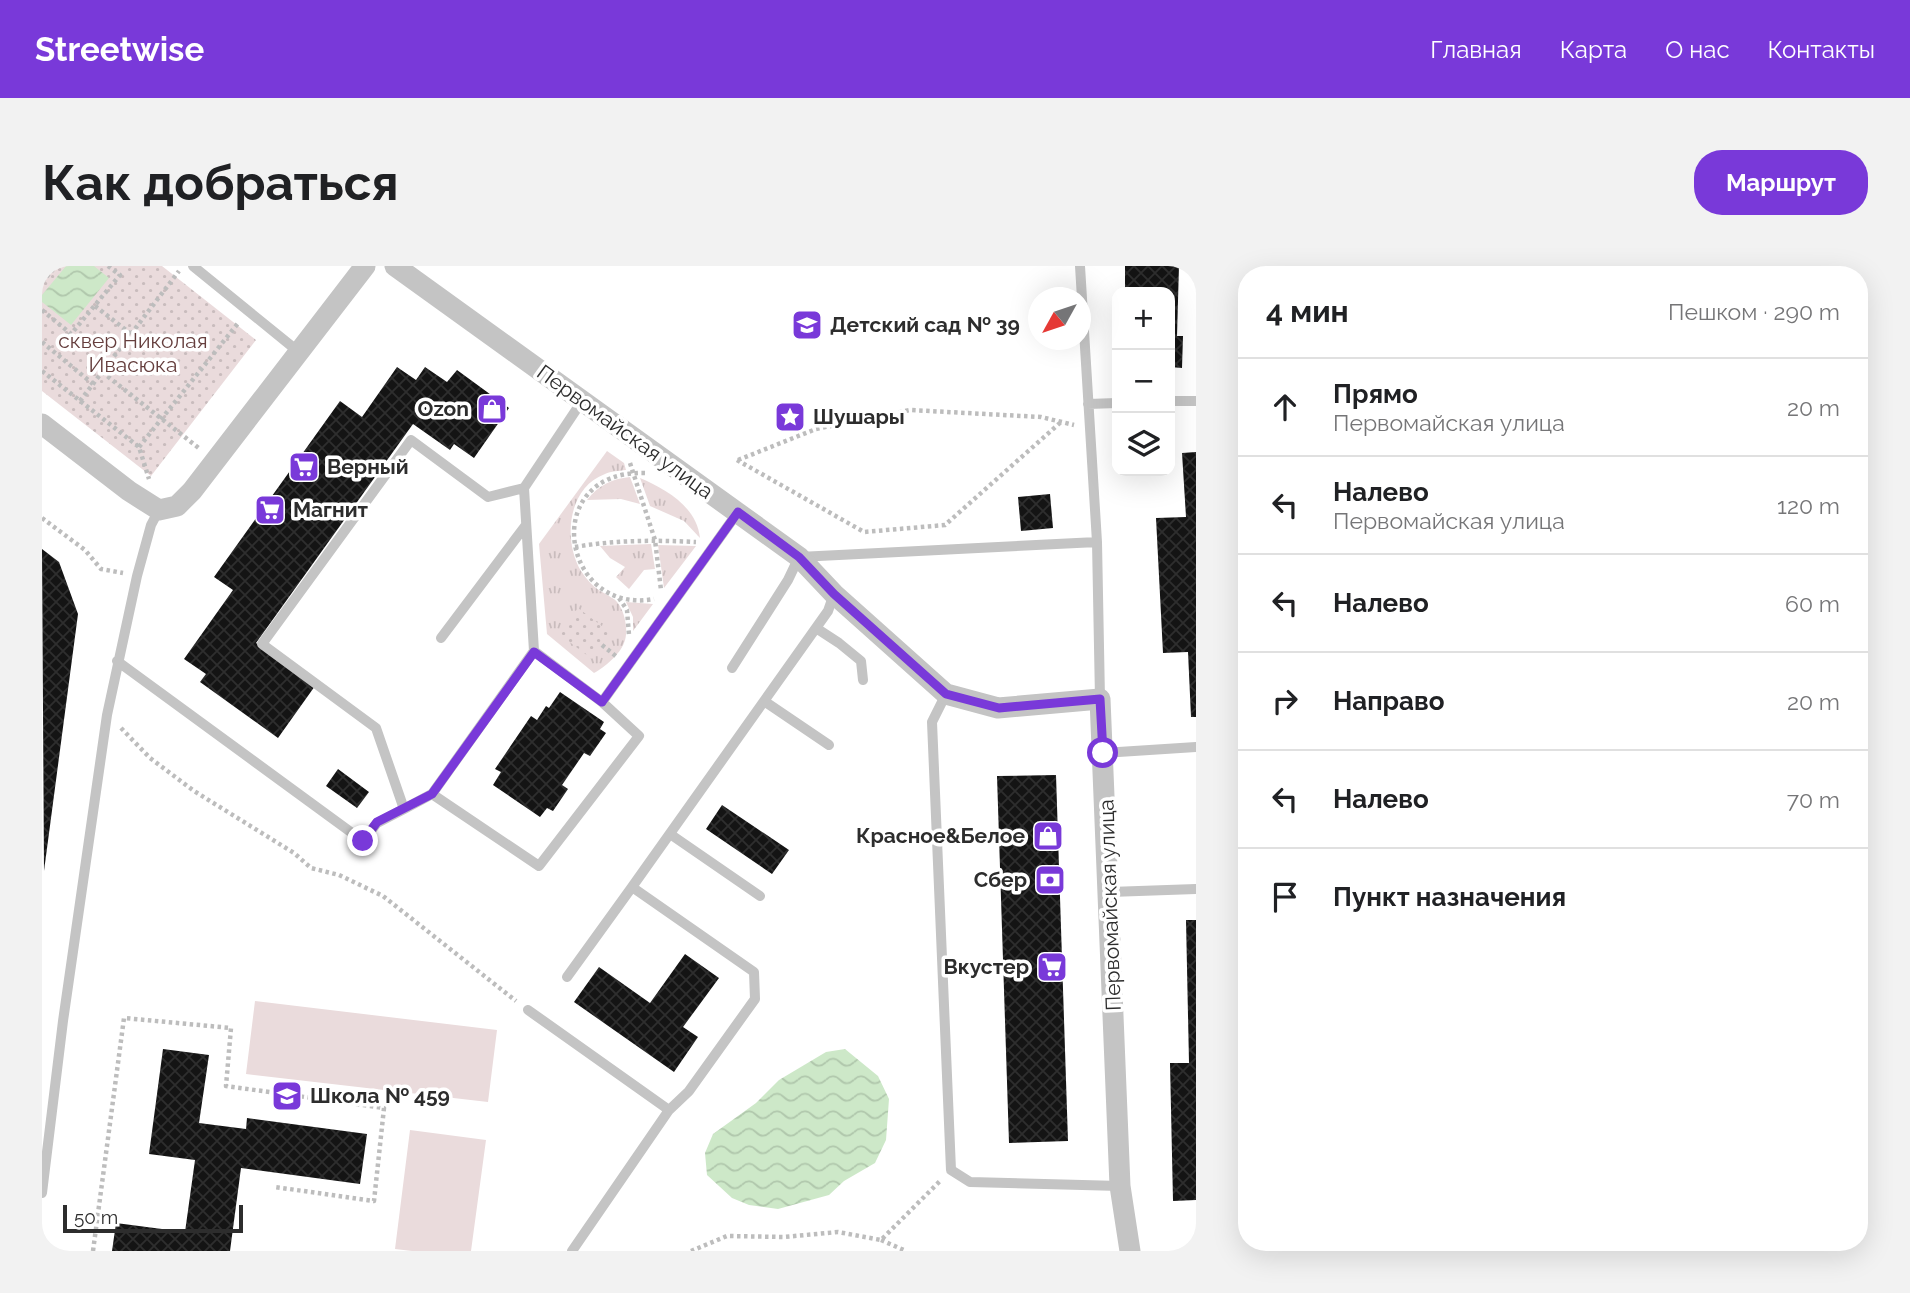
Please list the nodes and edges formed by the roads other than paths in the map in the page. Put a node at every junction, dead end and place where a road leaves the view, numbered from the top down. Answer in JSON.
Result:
{"nodes":[{"id":1,"x":193,"y":266,"type":"edge"},
{"id":2,"x":365,"y":266,"type":"edge"},
{"id":3,"x":395,"y":266,"type":"edge"},
{"id":4,"x":1080,"y":266,"type":"edge"},
{"id":5,"x":300,"y":353,"type":"junction"},
{"id":6,"x":582,"y":401,"type":"junction"},
{"id":7,"x":1175,"y":401,"type":"edge"},
{"id":8,"x":1196,"y":401,"type":"edge"},
{"id":9,"x":1112,"y":403,"type":"edge"},
{"id":10,"x":1088,"y":404,"type":"junction"},
{"id":11,"x":42,"y":424,"type":"edge"},
{"id":12,"x":524,"y":488,"type":"junction"},
{"id":13,"x":159,"y":510,"type":"junction"},
{"id":14,"x":738,"y":512,"type":"junction"},
{"id":15,"x":526,"y":525,"type":"junction"},
{"id":16,"x":1097,"y":542,"type":"junction"},
{"id":17,"x":799,"y":557,"type":"junction"},
{"id":18,"x":834,"y":594,"type":"junction"},
{"id":19,"x":816,"y":628,"type":"junction"},
{"id":20,"x":441,"y":638,"type":"dead end"},
{"id":21,"x":534,"y":652,"type":"junction"},
{"id":22,"x":117,"y":661,"type":"junction"},
{"id":23,"x":732,"y":668,"type":"dead end"},
{"id":24,"x":863,"y":680,"type":"dead end"},
{"id":25,"x":946,"y":694,"type":"junction"},
{"id":26,"x":1100,"y":699,"type":"junction"},
{"id":27,"x":764,"y":701,"type":"junction"},
{"id":28,"x":602,"y":702,"type":"junction"},
{"id":29,"x":830,"y":745,"type":"dead end"},
{"id":30,"x":1196,"y":747,"type":"edge"},
{"id":31,"x":1103,"y":753,"type":"junction"},
{"id":32,"x":432,"y":794,"type":"junction"},
{"id":33,"x":404,"y":809,"type":"junction"},
{"id":34,"x":670,"y":834,"type":"junction"},
{"id":35,"x":632,"y":887,"type":"junction"},
{"id":36,"x":1196,"y":889,"type":"edge"},
{"id":37,"x":1110,"y":892,"type":"junction"},
{"id":38,"x":760,"y":896,"type":"dead end"},
{"id":39,"x":567,"y":977,"type":"dead end"},
{"id":40,"x":528,"y":1010,"type":"road end"},
{"id":41,"x":669,"y":1110,"type":"junction"},
{"id":42,"x":1120,"y":1186,"type":"junction"},
{"id":43,"x":42,"y":1193,"type":"edge"},
{"id":44,"x":572,"y":1251,"type":"edge"},
{"id":45,"x":1130,"y":1251,"type":"edge"}],
"edges":[{"from":1,"to":5,"type":"lane"},
{"from":2,"to":5,"type":"street"},
{"from":3,"to":6,"type":"street","name":"Первомайская улица"},
{"from":4,"to":10,"type":"lane"},
{"from":5,"to":13,"type":"street"},
{"from":6,"to":12,"type":"lane"},
{"from":6,"to":14,"type":"street","name":"Первомайская улица"},
{"from":7,"to":8,"type":"lane"},
{"from":9,"to":10,"type":"lane"},
{"from":10,"to":16,"type":"lane"},
{"from":11,"to":13,"type":"street"},
{"from":12,"to":15,"type":"lane"},
{"from":12,"to":33,"type":"lane"},
{"from":13,"to":22,"type":"lane"},
{"from":14,"to":17,"type":"street","name":"Первомайская улица"},
{"from":14,"to":28,"type":"lane"},
{"from":15,"to":20,"type":"lane"},
{"from":15,"to":21,"type":"lane"},
{"from":16,"to":17,"type":"lane"},
{"from":16,"to":26,"type":"lane"},
{"from":17,"to":18,"type":"street","name":"Первомайская улица"},
{"from":17,"to":23,"type":"lane"},
{"from":18,"to":19,"type":"lane"},
{"from":18,"to":25,"type":"street","name":"Первомайская улица"},
{"from":19,"to":24,"type":"lane"},
{"from":19,"to":27,"type":"lane"},
{"from":21,"to":28,"type":"lane"},
{"from":21,"to":32,"type":"lane"},
{"from":22,"to":33,"type":"lane"},
{"from":22,"to":43,"type":"lane"},
{"from":25,"to":26,"type":"street","name":"Первомайская улица"},
{"from":25,"to":42,"type":"lane"},
{"from":26,"to":31,"type":"street","name":"Первомайская улица"},
{"from":27,"to":29,"type":"lane"},
{"from":27,"to":34,"type":"lane"},
{"from":28,"to":32,"type":"lane"},
{"from":30,"to":31,"type":"lane"},
{"from":31,"to":37,"type":"street","name":"Первомайская улица"},
{"from":32,"to":33,"type":"lane"},
{"from":34,"to":35,"type":"lane"},
{"from":34,"to":38,"type":"lane"},
{"from":35,"to":39,"type":"lane"},
{"from":35,"to":41,"type":"lane"},
{"from":36,"to":37,"type":"lane"},
{"from":37,"to":42,"type":"street","name":"Первомайская улица"},
{"from":40,"to":41,"type":"lane"},
{"from":41,"to":44,"type":"lane"},
{"from":42,"to":45,"type":"street","name":"Первомайская улица"}]}
